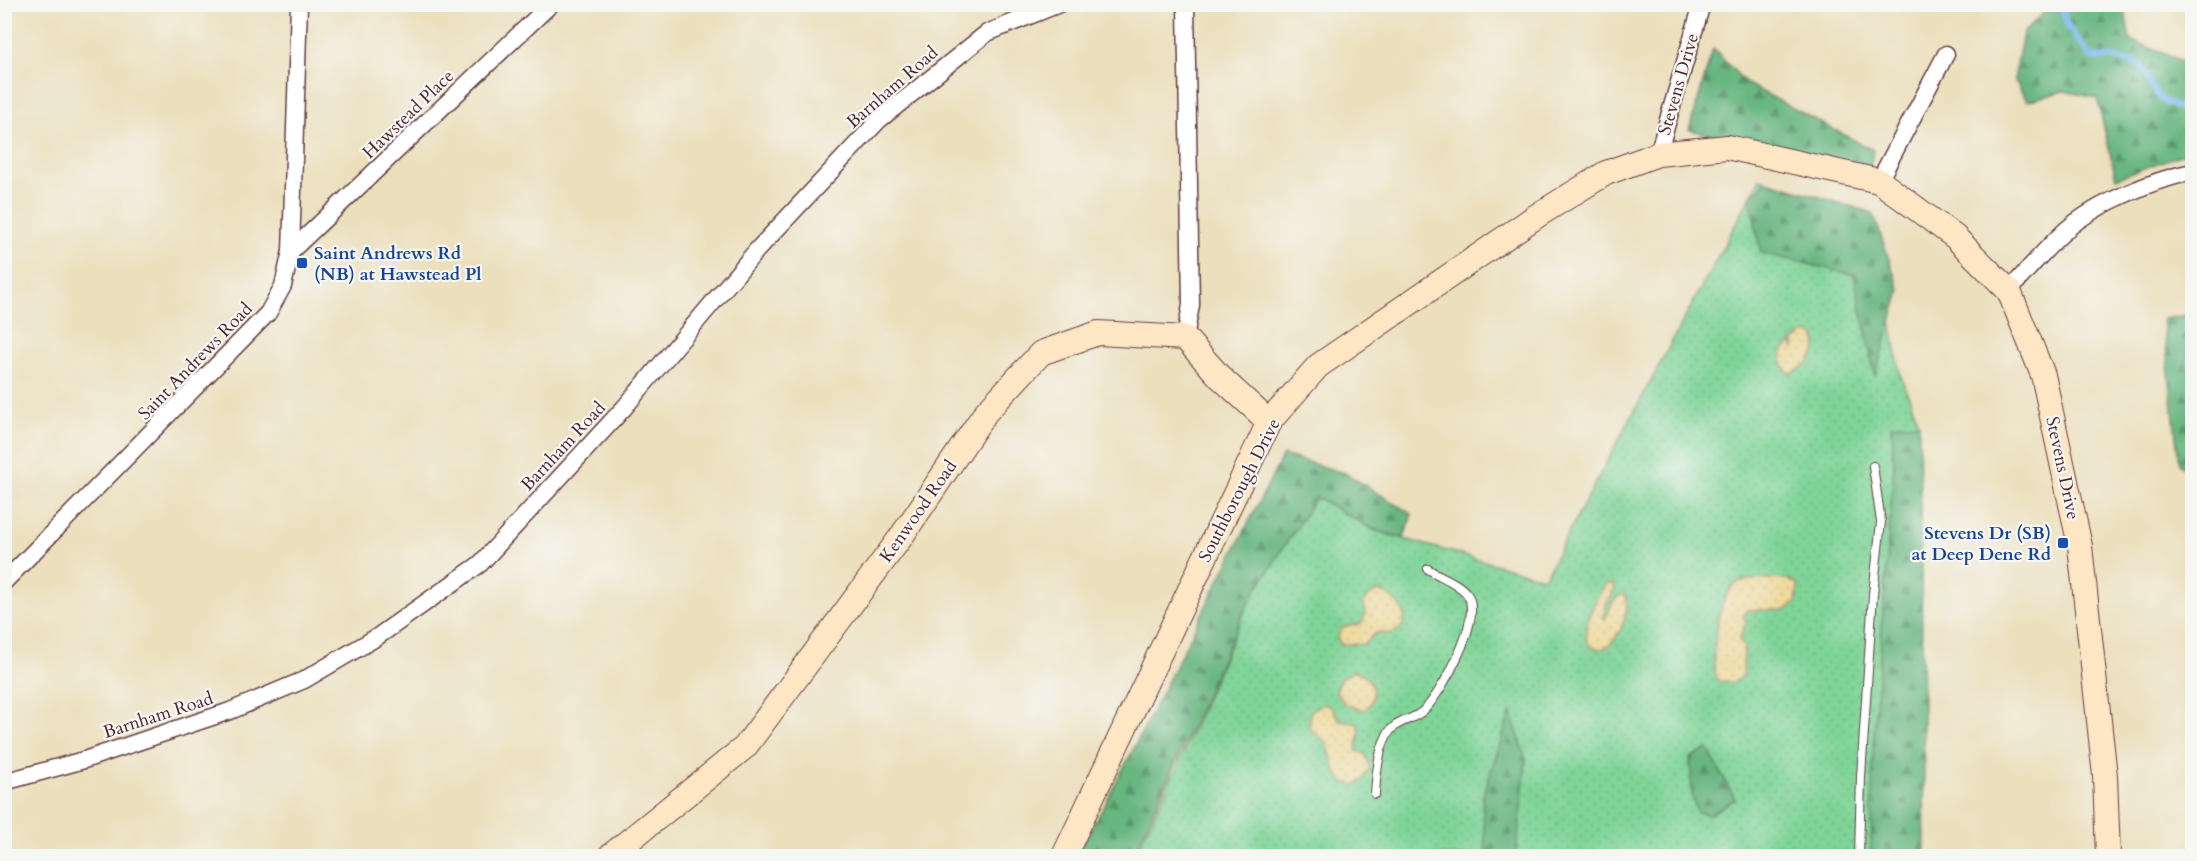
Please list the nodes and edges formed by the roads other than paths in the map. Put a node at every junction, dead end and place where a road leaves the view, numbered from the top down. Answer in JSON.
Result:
{"nodes":[{"id":1,"x":299,"y":4,"type":"edge"},
{"id":2,"x":550,"y":4,"type":"edge"},
{"id":3,"x":1059,"y":4,"type":"edge"},
{"id":4,"x":1186,"y":4,"type":"edge"},
{"id":5,"x":1702,"y":4,"type":"edge"},
{"id":6,"x":1946,"y":54,"type":"dead end"},
{"id":7,"x":1658,"y":154,"type":"junction"},
{"id":8,"x":2193,"y":172,"type":"edge"},
{"id":9,"x":1879,"y":181,"type":"junction"},
{"id":10,"x":291,"y":251,"type":"junction"},
{"id":11,"x":2009,"y":291,"type":"junction"},
{"id":12,"x":1185,"y":338,"type":"junction"},
{"id":13,"x":1269,"y":422,"type":"junction"},
{"id":14,"x":1873,"y":466,"type":"dead end"},
{"id":15,"x":1428,"y":569,"type":"dead end"},
{"id":16,"x":4,"y":582,"type":"edge"},
{"id":17,"x":4,"y":782,"type":"edge"},
{"id":18,"x":1375,"y":794,"type":"dead end"},
{"id":19,"x":610,"y":856,"type":"edge"},
{"id":20,"x":1064,"y":856,"type":"edge"},
{"id":21,"x":1859,"y":856,"type":"edge"},
{"id":22,"x":2109,"y":856,"type":"edge"}],
"edges":[{"from":1,"to":10,"type":"street","name":"Saint Andrews Road"},
{"from":2,"to":10,"type":"street","name":"Hawstead Place"},
{"from":3,"to":17,"type":"street","name":"Barnham Road"},
{"from":4,"to":12,"type":"street"},
{"from":5,"to":7,"type":"street","name":"Stevens Drive"},
{"from":6,"to":9,"type":"street"},
{"from":7,"to":9,"type":"street","name":"Stevens Drive"},
{"from":7,"to":13,"type":"street","name":"Southborough Drive"},
{"from":8,"to":11,"type":"street"},
{"from":9,"to":11,"type":"street","name":"Stevens Drive"},
{"from":10,"to":16,"type":"street","name":"Saint Andrews Road"},
{"from":11,"to":22,"type":"street","name":"Stevens Drive"},
{"from":12,"to":13,"type":"street"},
{"from":12,"to":19,"type":"street","name":"Kenwood Road"},
{"from":13,"to":20,"type":"street","name":"Southborough Drive"},
{"from":14,"to":21,"type":"lane"},
{"from":15,"to":18,"type":"lane"}]}
